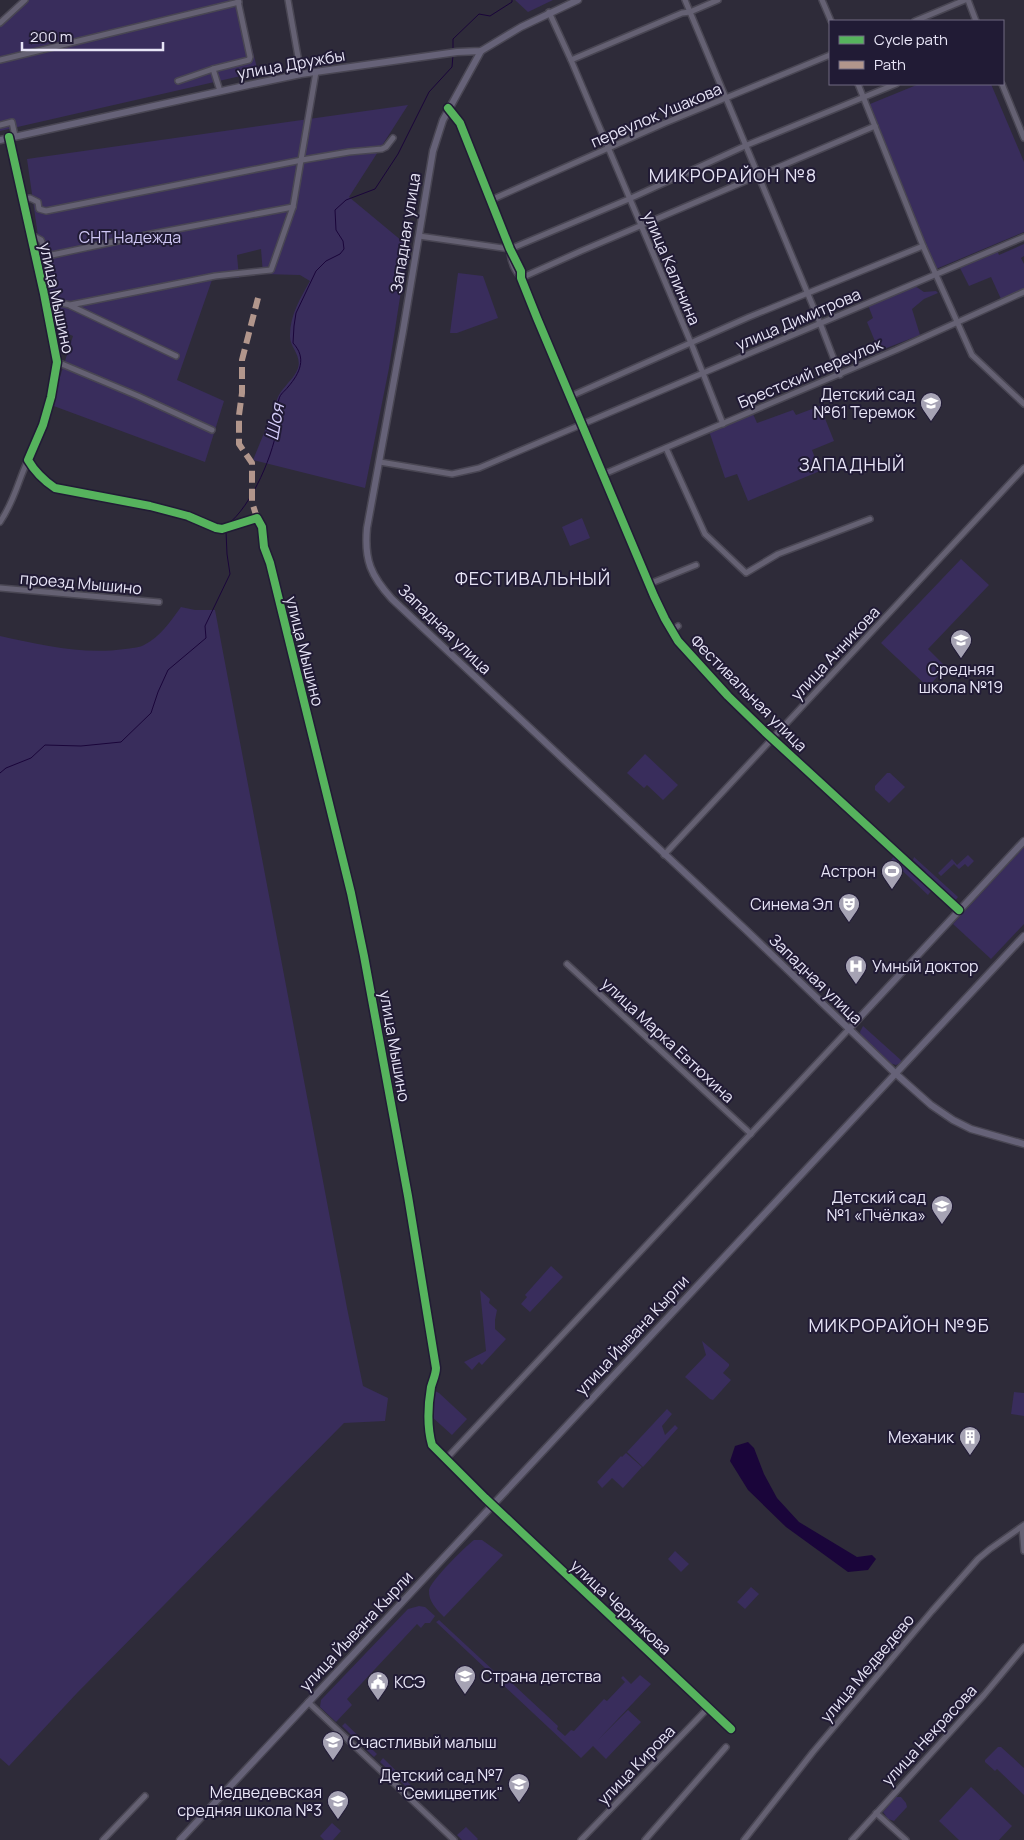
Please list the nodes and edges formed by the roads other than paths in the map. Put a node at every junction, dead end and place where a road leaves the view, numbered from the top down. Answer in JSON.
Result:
{"nodes":[{"id":1,"x":25,"y":0,"type":"edge"},
{"id":2,"x":288,"y":0,"type":"edge"},
{"id":3,"x":578,"y":0,"type":"edge"},
{"id":4,"x":684,"y":0,"type":"edge"},
{"id":5,"x":718,"y":0,"type":"edge"},
{"id":6,"x":822,"y":0,"type":"edge"},
{"id":7,"x":966,"y":0,"type":"edge"},
{"id":8,"x":238,"y":1,"type":"edge"},
{"id":9,"x":549,"y":12,"type":"junction"},
{"id":10,"x":690,"y":12,"type":"junction"},
{"id":11,"x":831,"y":20,"type":"edge"},
{"id":12,"x":917,"y":20,"type":"edge"},
{"id":13,"x":976,"y":20,"type":"edge"},
{"id":14,"x":0,"y":22,"type":"edge"},
{"id":15,"x":481,"y":51,"type":"junction"},
{"id":16,"x":829,"y":55,"type":"edge"},
{"id":17,"x":0,"y":60,"type":"edge"},
{"id":18,"x":571,"y":60,"type":"junction"},
{"id":19,"x":214,"y":70,"type":"junction"},
{"id":20,"x":316,"y":72,"type":"junction"},
{"id":21,"x":301,"y":74,"type":"junction"},
{"id":22,"x":178,"y":81,"type":"dead end"},
{"id":23,"x":858,"y":85,"type":"edge"},
{"id":24,"x":893,"y":85,"type":"edge"},
{"id":25,"x":1002,"y":85,"type":"edge"},
{"id":26,"x":220,"y":91,"type":"junction"},
{"id":27,"x":863,"y":96,"type":"junction"},
{"id":28,"x":727,"y":98,"type":"junction"},
{"id":29,"x":448,"y":108,"type":"junction"},
{"id":30,"x":0,"y":125,"type":"edge"},
{"id":31,"x":875,"y":126,"type":"junction"},
{"id":32,"x":12,"y":137,"type":"junction"},
{"id":33,"x":393,"y":138,"type":"dead end"},
{"id":34,"x":1024,"y":138,"type":"edge"},
{"id":35,"x":0,"y":140,"type":"edge"},
{"id":36,"x":747,"y":146,"type":"junction"},
{"id":37,"x":608,"y":149,"type":"junction"},
{"id":38,"x":302,"y":160,"type":"junction"},
{"id":39,"x":759,"y":175,"type":"junction"},
{"id":40,"x":629,"y":199,"type":"junction"},
{"id":41,"x":22,"y":200,"type":"junction"},
{"id":42,"x":491,"y":200,"type":"junction"},
{"id":43,"x":293,"y":207,"type":"junction"},
{"id":44,"x":640,"y":225,"type":"junction"},
{"id":45,"x":30,"y":234,"type":"junction"},
{"id":46,"x":419,"y":236,"type":"junction"},
{"id":47,"x":1024,"y":237,"type":"edge"},
{"id":48,"x":923,"y":246,"type":"junction"},
{"id":49,"x":510,"y":250,"type":"junction"},
{"id":50,"x":935,"y":273,"type":"junction"},
{"id":51,"x":521,"y":278,"type":"junction"},
{"id":52,"x":1024,"y":292,"type":"edge"},
{"id":53,"x":808,"y":294,"type":"junction"},
{"id":54,"x":45,"y":297,"type":"junction"},
{"id":55,"x":70,"y":305,"type":"junction"},
{"id":56,"x":820,"y":322,"type":"junction"},
{"id":57,"x":957,"y":323,"type":"junction"},
{"id":58,"x":691,"y":343,"type":"junction"},
{"id":59,"x":176,"y":356,"type":"dead end"},
{"id":60,"x":57,"y":362,"type":"junction"},
{"id":61,"x":703,"y":373,"type":"junction"},
{"id":62,"x":840,"y":374,"type":"junction"},
{"id":63,"x":571,"y":396,"type":"junction"},
{"id":64,"x":1024,"y":404,"type":"edge"},
{"id":65,"x":583,"y":424,"type":"junction"},
{"id":66,"x":723,"y":424,"type":"junction"},
{"id":67,"x":212,"y":430,"type":"dead end"},
{"id":68,"x":666,"y":448,"type":"junction"},
{"id":69,"x":28,"y":460,"type":"junction"},
{"id":70,"x":380,"y":462,"type":"junction"},
{"id":71,"x":1024,"y":468,"type":"edge"},
{"id":72,"x":604,"y":474,"type":"junction"},
{"id":73,"x":870,"y":519,"type":"dead end"},
{"id":74,"x":0,"y":522,"type":"edge"},
{"id":75,"x":696,"y":566,"type":"dead end"},
{"id":76,"x":649,"y":584,"type":"junction"},
{"id":77,"x":0,"y":588,"type":"edge"},
{"id":78,"x":159,"y":602,"type":"dead end"},
{"id":79,"x":678,"y":626,"type":"dead end"},
{"id":80,"x":671,"y":631,"type":"junction"},
{"id":81,"x":772,"y":739,"type":"junction"},
{"id":82,"x":1024,"y":841,"type":"edge"},
{"id":83,"x":664,"y":855,"type":"junction"},
{"id":84,"x":959,"y":910,"type":"junction"},
{"id":85,"x":1024,"y":936,"type":"edge"},
{"id":86,"x":567,"y":964,"type":"dead end"},
{"id":87,"x":849,"y":1029,"type":"junction"},
{"id":88,"x":895,"y":1074,"type":"junction"},
{"id":89,"x":751,"y":1134,"type":"junction"},
{"id":90,"x":1024,"y":1144,"type":"edge"},
{"id":91,"x":434,"y":1362,"type":"joint"},
{"id":92,"x":445,"y":1460,"type":"junction"},
{"id":93,"x":492,"y":1505,"type":"junction"},
{"id":94,"x":1023,"y":1526,"type":"edge"},
{"id":95,"x":1024,"y":1551,"type":"edge"},
{"id":96,"x":1024,"y":1647,"type":"edge"},
{"id":97,"x":308,"y":1702,"type":"junction"},
{"id":98,"x":709,"y":1707,"type":"junction"},
{"id":99,"x":731,"y":1728,"type":"dead end"},
{"id":100,"x":726,"y":1747,"type":"dead end"},
{"id":101,"x":145,"y":1796,"type":"dead end"},
{"id":102,"x":876,"y":1813,"type":"junction"},
{"id":103,"x":103,"y":1840,"type":"edge"},
{"id":104,"x":180,"y":1840,"type":"edge"},
{"id":105,"x":454,"y":1840,"type":"edge"},
{"id":106,"x":581,"y":1840,"type":"edge"},
{"id":107,"x":645,"y":1840,"type":"edge"},
{"id":108,"x":744,"y":1840,"type":"edge"},
{"id":109,"x":852,"y":1840,"type":"edge"},
{"id":110,"x":906,"y":1840,"type":"edge"}],
"edges":[{"from":1,"to":14,"type":"street"},
{"from":2,"to":21,"type":"street"},
{"from":3,"to":9,"type":"main road","name":"улица Дружбы"},
{"from":4,"to":10,"type":"street"},
{"from":5,"to":10,"type":"street"},
{"from":6,"to":11,"type":"street"},
{"from":7,"to":12,"type":"street"},
{"from":7,"to":13,"type":"street"},
{"from":8,"to":17,"type":"street"},
{"from":8,"to":19,"type":"street"},
{"from":9,"to":15,"type":"main road","name":"улица Дружбы"},
{"from":9,"to":18,"type":"street","name":"улица Калинина"},
{"from":10,"to":18,"type":"street"},
{"from":10,"to":28,"type":"street"},
{"from":15,"to":20,"type":"main road","name":"улица Дружбы"},
{"from":15,"to":29,"type":"main road","name":"Западная улица"},
{"from":16,"to":28,"type":"street","name":"переулок Ушакова"},
{"from":18,"to":37,"type":"street","name":"улица Калинина"},
{"from":19,"to":22,"type":"street"},
{"from":19,"to":26,"type":"street"},
{"from":20,"to":21,"type":"main road","name":"улица Дружбы"},
{"from":20,"to":38,"type":"street"},
{"from":21,"to":26,"type":"main road","name":"улица Дружбы"},
{"from":23,"to":27,"type":"street"},
{"from":24,"to":27,"type":"street"},
{"from":25,"to":34,"type":"street"},
{"from":26,"to":32,"type":"main road","name":"улица Дружбы"},
{"from":27,"to":31,"type":"street"},
{"from":27,"to":36,"type":"street"},
{"from":28,"to":36,"type":"street"},
{"from":28,"to":37,"type":"street","name":"переулок Ушакова"},
{"from":29,"to":42,"type":"street","name":"Фестивальная улица"},
{"from":29,"to":46,"type":"main road","name":"Западная улица"},
{"from":30,"to":32,"type":"street"},
{"from":31,"to":39,"type":"street"},
{"from":31,"to":48,"type":"street"},
{"from":32,"to":35,"type":"main road","name":"улица Дружбы"},
{"from":32,"to":41,"type":"street","name":"улица Мышино"},
{"from":33,"to":38,"type":"street"},
{"from":36,"to":39,"type":"street"},
{"from":36,"to":40,"type":"street"},
{"from":37,"to":40,"type":"street","name":"улица Калинина"},
{"from":37,"to":42,"type":"street","name":"переулок Ушакова"},
{"from":38,"to":41,"type":"street"},
{"from":38,"to":43,"type":"street"},
{"from":39,"to":44,"type":"street"},
{"from":39,"to":53,"type":"street"},
{"from":40,"to":44,"type":"street","name":"улица Калинина"},
{"from":40,"to":49,"type":"street"},
{"from":41,"to":45,"type":"street","name":"улица Мышино"},
{"from":42,"to":49,"type":"street","name":"Фестивальная улица"},
{"from":43,"to":45,"type":"street"},
{"from":43,"to":55,"type":"street"},
{"from":44,"to":51,"type":"street"},
{"from":44,"to":58,"type":"street","name":"улица Калинина"},
{"from":45,"to":54,"type":"street","name":"улица Мышино"},
{"from":46,"to":49,"type":"street"},
{"from":46,"to":70,"type":"main road","name":"Западная улица"},
{"from":47,"to":50,"type":"street","name":"улица Димитрова"},
{"from":48,"to":50,"type":"street"},
{"from":48,"to":53,"type":"street"},
{"from":49,"to":51,"type":"street","name":"Фестивальная улица"},
{"from":50,"to":56,"type":"street","name":"улица Димитрова"},
{"from":50,"to":57,"type":"street"},
{"from":51,"to":63,"type":"street","name":"Фестивальная улица"},
{"from":52,"to":57,"type":"street","name":"Брестский переулок"},
{"from":53,"to":56,"type":"street"},
{"from":53,"to":58,"type":"street"},
{"from":54,"to":55,"type":"street"},
{"from":54,"to":60,"type":"street","name":"улица Мышино"},
{"from":55,"to":59,"type":"street"},
{"from":56,"to":61,"type":"street","name":"улица Димитрова"},
{"from":56,"to":62,"type":"street"},
{"from":57,"to":62,"type":"street","name":"Брестский переулок"},
{"from":57,"to":64,"type":"street"},
{"from":58,"to":61,"type":"street","name":"улица Калинина"},
{"from":58,"to":63,"type":"street"},
{"from":60,"to":67,"type":"street"},
{"from":60,"to":69,"type":"street","name":"улица Мышино"},
{"from":61,"to":65,"type":"street","name":"улица Димитрова"},
{"from":61,"to":66,"type":"street","name":"улица Калинина"},
{"from":62,"to":66,"type":"street","name":"Брестский переулок"},
{"from":63,"to":65,"type":"street","name":"Фестивальная улица"},
{"from":65,"to":70,"type":"street","name":"улица Димитрова"},
{"from":65,"to":72,"type":"street","name":"Фестивальная улица"},
{"from":66,"to":68,"type":"street","name":"Брестский переулок"},
{"from":68,"to":72,"type":"street","name":"Брестский переулок"},
{"from":68,"to":73,"type":"street"},
{"from":69,"to":74,"type":"street"},
{"from":69,"to":91,"type":"street","name":"улица Мышино"},
{"from":70,"to":83,"type":"main road","name":"Западная улица"},
{"from":71,"to":81,"type":"street","name":"улица Анникова"},
{"from":72,"to":76,"type":"street","name":"Фестивальная улица"},
{"from":75,"to":76,"type":"street"},
{"from":76,"to":80,"type":"street","name":"Фестивальная улица"},
{"from":77,"to":78,"type":"street","name":"проезд Мышино"},
{"from":79,"to":80,"type":"street"},
{"from":80,"to":81,"type":"street","name":"Фестивальная улица"},
{"from":81,"to":83,"type":"street","name":"улица Анникова"},
{"from":81,"to":84,"type":"street","name":"Фестивальная улица"},
{"from":82,"to":84,"type":"main road"},
{"from":83,"to":87,"type":"main road","name":"Западная улица"},
{"from":84,"to":87,"type":"main road"},
{"from":85,"to":88,"type":"main road","name":"улица Йывана Кырли"},
{"from":86,"to":89,"type":"street","name":"улица Марка Евтюхина"},
{"from":87,"to":88,"type":"main road","name":"Западная улица"},
{"from":87,"to":89,"type":"street"},
{"from":88,"to":90,"type":"main road","name":"Западная улица"},
{"from":88,"to":93,"type":"main road","name":"улица Йывана Кырли"},
{"from":89,"to":92,"type":"street"},
{"from":91,"to":92,"type":"street","name":"улица Чернякова"},
{"from":92,"to":93,"type":"street","name":"улица Чернякова"},
{"from":93,"to":97,"type":"main road","name":"улица Йывана Кырли"},
{"from":93,"to":98,"type":"street","name":"улица Чернякова"},
{"from":94,"to":95,"type":"street"},
{"from":94,"to":108,"type":"street","name":"улица Медведево"},
{"from":96,"to":102,"type":"street","name":"улица Некрасова"},
{"from":97,"to":104,"type":"main road","name":"улица Йывана Кырли"},
{"from":97,"to":105,"type":"street"},
{"from":98,"to":99,"type":"street","name":"улица Чернякова"},
{"from":98,"to":106,"type":"street","name":"улица Кирова"},
{"from":100,"to":107,"type":"street"},
{"from":101,"to":103,"type":"street"},
{"from":102,"to":109,"type":"street","name":"улица Некрасова"},
{"from":102,"to":110,"type":"street"}]}
